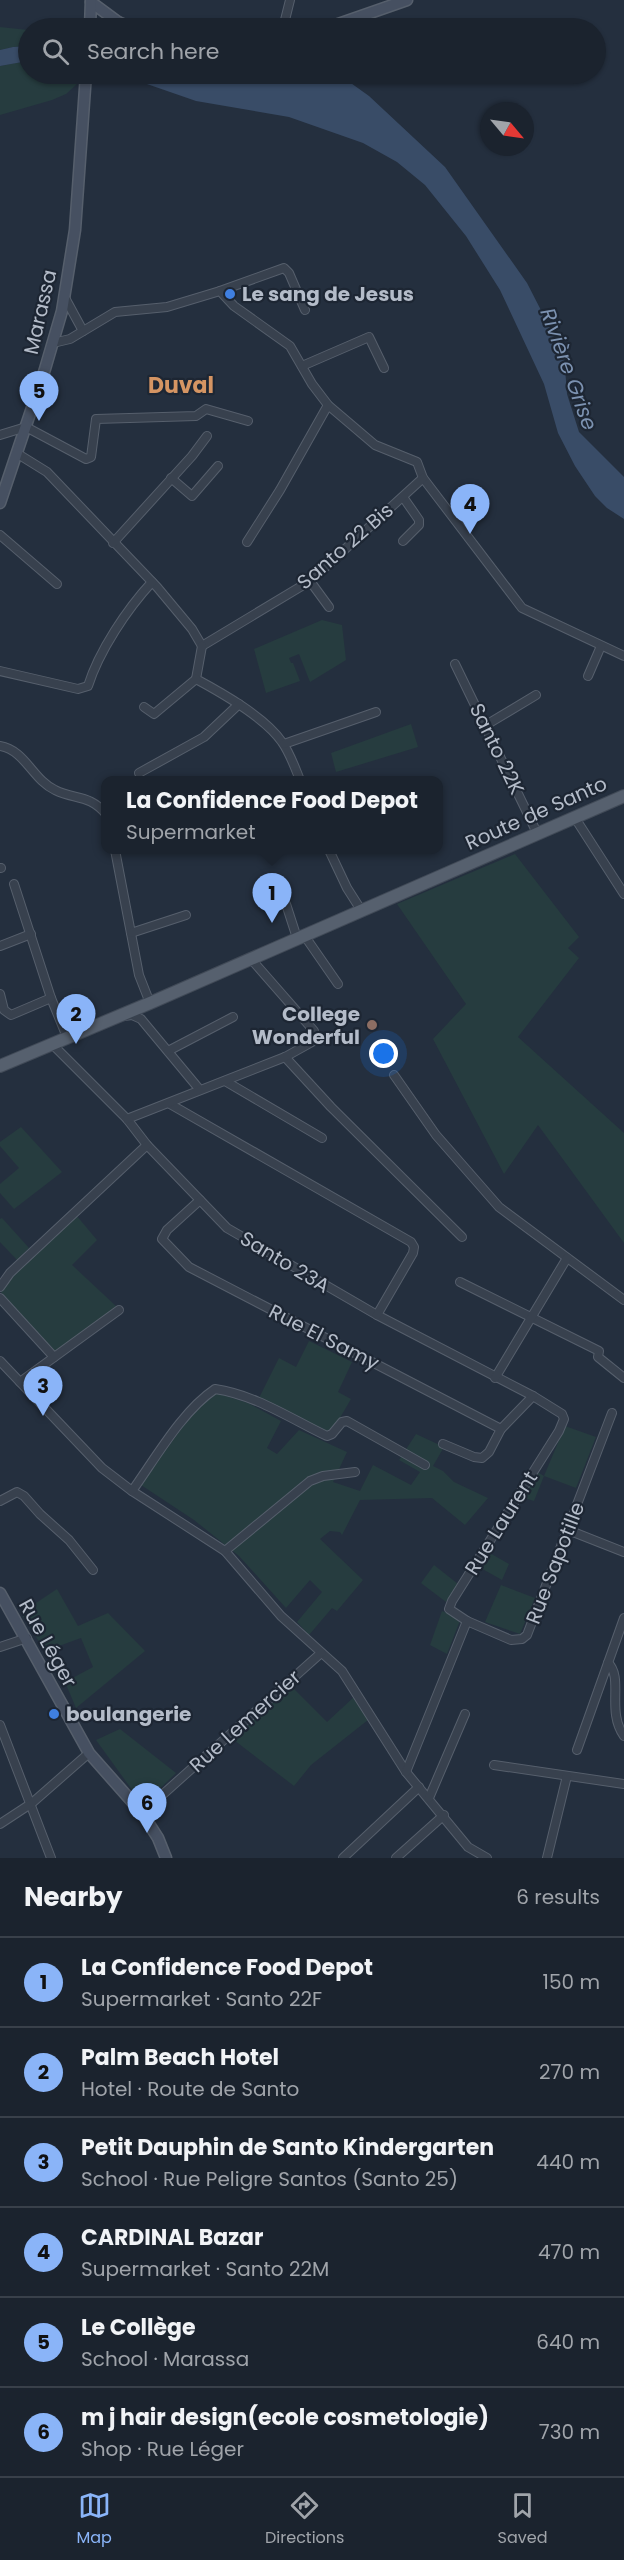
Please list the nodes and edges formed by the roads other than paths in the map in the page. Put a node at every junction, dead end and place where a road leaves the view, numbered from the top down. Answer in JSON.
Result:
{"nodes":[{"id":1,"x":290,"y":0,"type":"edge"},
{"id":2,"x":407,"y":0,"type":"edge"},
{"id":3,"x":91,"y":1,"type":"edge"},
{"id":4,"x":90,"y":18,"type":"edge"},
{"id":5,"x":113,"y":18,"type":"edge"},
{"id":6,"x":286,"y":18,"type":"edge"},
{"id":7,"x":356,"y":18,"type":"edge"},
{"id":8,"x":85,"y":84,"type":"edge"},
{"id":9,"x":220,"y":291,"type":"junction"},
{"id":10,"x":64,"y":297,"type":"junction"},
{"id":11,"x":305,"y":310,"type":"dead end"},
{"id":12,"x":83,"y":331,"type":"junction"},
{"id":13,"x":53,"y":343,"type":"junction"},
{"id":14,"x":302,"y":366,"type":"junction"},
{"id":15,"x":384,"y":368,"type":"dead end"},
{"id":16,"x":328,"y":405,"type":"junction"},
{"id":17,"x":248,"y":421,"type":"dead end"},
{"id":18,"x":26,"y":428,"type":"junction"},
{"id":19,"x":0,"y":435,"type":"edge"},
{"id":20,"x":207,"y":436,"type":"dead end"},
{"id":21,"x":18,"y":454,"type":"junction"},
{"id":22,"x":218,"y":466,"type":"dead end"},
{"id":23,"x":171,"y":478,"type":"junction"},
{"id":24,"x":423,"y":478,"type":"junction"},
{"id":25,"x":403,"y":497,"type":"junction"},
{"id":26,"x":0,"y":503,"type":"edge"},
{"id":27,"x":0,"y":535,"type":"edge"},
{"id":28,"x":403,"y":541,"type":"dead end"},
{"id":29,"x":247,"y":542,"type":"dead end"},
{"id":30,"x":113,"y":543,"type":"junction"},
{"id":31,"x":310,"y":581,"type":"junction"},
{"id":32,"x":152,"y":582,"type":"junction"},
{"id":33,"x":57,"y":584,"type":"dead end"},
{"id":34,"x":329,"y":606,"type":"dead end"},
{"id":35,"x":202,"y":646,"type":"junction"},
{"id":36,"x":601,"y":646,"type":"junction"},
{"id":37,"x":624,"y":656,"type":"edge"},
{"id":38,"x":455,"y":664,"type":"dead end"},
{"id":39,"x":0,"y":671,"type":"edge"},
{"id":40,"x":588,"y":676,"type":"dead end"},
{"id":41,"x":196,"y":679,"type":"junction"},
{"id":42,"x":536,"y":694,"type":"dead end"},
{"id":43,"x":239,"y":704,"type":"junction"},
{"id":44,"x":144,"y":707,"type":"dead end"},
{"id":45,"x":376,"y":712,"type":"dead end"},
{"id":46,"x":486,"y":725,"type":"junction"},
{"id":47,"x":284,"y":744,"type":"junction"},
{"id":48,"x":0,"y":746,"type":"edge"},
{"id":49,"x":139,"y":773,"type":"dead end"},
{"id":50,"x":298,"y":776,"type":"edge"},
{"id":51,"x":623,"y":798,"type":"edge"},
{"id":52,"x":101,"y":810,"type":"edge"},
{"id":53,"x":575,"y":818,"type":"junction"},
{"id":54,"x":538,"y":835,"type":"junction"},
{"id":55,"x":116,"y":854,"type":"edge"},
{"id":56,"x":331,"y":854,"type":"edge"},
{"id":57,"x":14,"y":884,"type":"dead end"},
{"id":58,"x":624,"y":894,"type":"edge"},
{"id":59,"x":286,"y":904,"type":"dead end"},
{"id":60,"x":360,"y":910,"type":"junction"},
{"id":61,"x":186,"y":915,"type":"dead end"},
{"id":62,"x":130,"y":933,"type":"junction"},
{"id":63,"x":31,"y":934,"type":"junction"},
{"id":64,"x":301,"y":937,"type":"junction"},
{"id":65,"x":0,"y":946,"type":"edge"},
{"id":66,"x":251,"y":959,"type":"junction"},
{"id":67,"x":339,"y":984,"type":"dead end"},
{"id":68,"x":0,"y":994,"type":"edge"},
{"id":69,"x":51,"y":998,"type":"junction"},
{"id":70,"x":150,"y":1003,"type":"junction"},
{"id":71,"x":115,"y":1017,"type":"junction"},
{"id":72,"x":233,"y":1017,"type":"dead end"},
{"id":73,"x":67,"y":1037,"type":"junction"},
{"id":74,"x":52,"y":1044,"type":"junction"},
{"id":75,"x":168,"y":1051,"type":"junction"},
{"id":76,"x":285,"y":1057,"type":"junction"},
{"id":77,"x":0,"y":1066,"type":"edge"},
{"id":78,"x":394,"y":1075,"type":"dead end"},
{"id":79,"x":225,"y":1081,"type":"junction"},
{"id":80,"x":201,"y":1090,"type":"junction"},
{"id":81,"x":170,"y":1104,"type":"junction"},
{"id":82,"x":127,"y":1119,"type":"junction"},
{"id":83,"x":322,"y":1138,"type":"dead end"},
{"id":84,"x":147,"y":1145,"type":"junction"},
{"id":85,"x":200,"y":1200,"type":"junction"},
{"id":86,"x":462,"y":1237,"type":"dead end"},
{"id":87,"x":567,"y":1258,"type":"junction"},
{"id":88,"x":460,"y":1282,"type":"dead end"},
{"id":89,"x":0,"y":1287,"type":"edge"},
{"id":90,"x":623,"y":1297,"type":"edge"},
{"id":91,"x":0,"y":1298,"type":"edge"},
{"id":92,"x":119,"y":1310,"type":"dead end"},
{"id":93,"x":377,"y":1315,"type":"junction"},
{"id":94,"x":529,"y":1318,"type":"junction"},
{"id":95,"x":54,"y":1357,"type":"junction"},
{"id":96,"x":0,"y":1361,"type":"edge"},
{"id":97,"x":495,"y":1377,"type":"junction"},
{"id":98,"x":624,"y":1378,"type":"edge"},
{"id":99,"x":20,"y":1382,"type":"junction"},
{"id":100,"x":532,"y":1396,"type":"junction"},
{"id":101,"x":612,"y":1413,"type":"dead end"},
{"id":102,"x":564,"y":1419,"type":"joint"},
{"id":103,"x":501,"y":1429,"type":"junction"},
{"id":104,"x":443,"y":1444,"type":"dead end"},
{"id":105,"x":425,"y":1465,"type":"dead end"},
{"id":106,"x":355,"y":1472,"type":"dead end"},
{"id":107,"x":132,"y":1491,"type":"junction"},
{"id":108,"x":0,"y":1501,"type":"edge"},
{"id":109,"x":568,"y":1530,"type":"junction"},
{"id":110,"x":225,"y":1551,"type":"junction"},
{"id":111,"x":624,"y":1551,"type":"edge"},
{"id":112,"x":93,"y":1570,"type":"dead end"},
{"id":113,"x":0,"y":1593,"type":"edge"},
{"id":114,"x":624,"y":1618,"type":"edge"},
{"id":115,"x":466,"y":1621,"type":"junction"},
{"id":116,"x":27,"y":1638,"type":"junction"},
{"id":117,"x":0,"y":1647,"type":"edge"},
{"id":118,"x":321,"y":1653,"type":"junction"},
{"id":119,"x":608,"y":1663,"type":"junction"},
{"id":120,"x":465,"y":1714,"type":"dead end"},
{"id":121,"x":0,"y":1725,"type":"edge"},
{"id":122,"x":624,"y":1736,"type":"edge"},
{"id":123,"x":577,"y":1750,"type":"dead end"},
{"id":124,"x":89,"y":1753,"type":"junction"},
{"id":125,"x":494,"y":1765,"type":"dead end"},
{"id":126,"x":406,"y":1772,"type":"junction"},
{"id":127,"x":567,"y":1776,"type":"junction"},
{"id":128,"x":624,"y":1784,"type":"edge"},
{"id":129,"x":419,"y":1787,"type":"junction"},
{"id":130,"x":429,"y":1798,"type":"junction"},
{"id":131,"x":32,"y":1803,"type":"junction"},
{"id":132,"x":142,"y":1813,"type":"junction"},
{"id":133,"x":444,"y":1815,"type":"junction"},
{"id":134,"x":0,"y":1824,"type":"edge"},
{"id":135,"x":51,"y":1858,"type":"edge"},
{"id":136,"x":166,"y":1858,"type":"edge"},
{"id":137,"x":343,"y":1858,"type":"edge"},
{"id":138,"x":396,"y":1858,"type":"edge"},
{"id":139,"x":487,"y":1858,"type":"edge"},
{"id":140,"x":547,"y":1858,"type":"edge"}],
"edges":[{"from":1,"to":6,"type":"street"},
{"from":2,"to":7,"type":"main road"},
{"from":3,"to":4,"type":"main road"},
{"from":3,"to":5,"type":"main road"},
{"from":8,"to":10,"type":"main road","name":"Marassa"},
{"from":9,"to":11,"type":"street"},
{"from":9,"to":12,"type":"street"},
{"from":9,"to":14,"type":"street"},
{"from":10,"to":12,"type":"street"},
{"from":10,"to":13,"type":"main road","name":"Marassa"},
{"from":12,"to":13,"type":"street"},
{"from":13,"to":18,"type":"main road","name":"Marassa"},
{"from":14,"to":15,"type":"street"},
{"from":14,"to":16,"type":"street"},
{"from":16,"to":24,"type":"street"},
{"from":16,"to":29,"type":"street"},
{"from":17,"to":18,"type":"street"},
{"from":18,"to":19,"type":"street"},
{"from":18,"to":21,"type":"main road","name":"Marassa"},
{"from":20,"to":23,"type":"street"},
{"from":21,"to":26,"type":"main road","name":"Marassa"},
{"from":21,"to":30,"type":"street"},
{"from":22,"to":23,"type":"street"},
{"from":23,"to":30,"type":"street"},
{"from":24,"to":25,"type":"street","name":"Santo 22 Bis"},
{"from":24,"to":36,"type":"street"},
{"from":25,"to":28,"type":"street"},
{"from":25,"to":31,"type":"street","name":"Santo 22 Bis"},
{"from":27,"to":33,"type":"street"},
{"from":30,"to":32,"type":"street"},
{"from":31,"to":34,"type":"street"},
{"from":31,"to":35,"type":"street","name":"Santo 22 Bis"},
{"from":32,"to":35,"type":"street"},
{"from":32,"to":39,"type":"street"},
{"from":35,"to":41,"type":"street"},
{"from":36,"to":37,"type":"street"},
{"from":36,"to":40,"type":"street"},
{"from":38,"to":46,"type":"street","name":"Santo 22K"},
{"from":41,"to":43,"type":"street"},
{"from":41,"to":44,"type":"street"},
{"from":42,"to":46,"type":"street"},
{"from":43,"to":47,"type":"street"},
{"from":43,"to":49,"type":"street"},
{"from":45,"to":47,"type":"street"},
{"from":46,"to":54,"type":"street","name":"Santo 22K"},
{"from":47,"to":50,"type":"street"},
{"from":48,"to":52,"type":"street"},
{"from":51,"to":53,"type":"main road","name":"Route de Santo"},
{"from":53,"to":54,"type":"main road","name":"Route de Santo"},
{"from":53,"to":58,"type":"street"},
{"from":54,"to":60,"type":"main road","name":"Route de Santo"},
{"from":55,"to":62,"type":"street"},
{"from":56,"to":60,"type":"street"},
{"from":57,"to":63,"type":"street"},
{"from":59,"to":64,"type":"street"},
{"from":60,"to":64,"type":"main road","name":"Route de Santo"},
{"from":61,"to":62,"type":"street"},
{"from":62,"to":70,"type":"street"},
{"from":63,"to":65,"type":"street"},
{"from":63,"to":69,"type":"street"},
{"from":64,"to":66,"type":"main road","name":"Route de Santo"},
{"from":64,"to":67,"type":"street"},
{"from":66,"to":70,"type":"main road","name":"Route de Santo"},
{"from":66,"to":76,"type":"street"},
{"from":68,"to":69,"type":"street"},
{"from":69,"to":73,"type":"street"},
{"from":70,"to":71,"type":"main road","name":"Route de Santo"},
{"from":71,"to":73,"type":"main road","name":"Route de Santo"},
{"from":71,"to":75,"type":"street"},
{"from":72,"to":75,"type":"street"},
{"from":73,"to":74,"type":"main road","name":"Route de Santo"},
{"from":74,"to":77,"type":"main road","name":"Route de Santo"},
{"from":74,"to":82,"type":"street","name":"Santo 23A"},
{"from":75,"to":80,"type":"street"},
{"from":76,"to":79,"type":"street"},
{"from":76,"to":86,"type":"street"},
{"from":78,"to":87,"type":"street"},
{"from":79,"to":80,"type":"street"},
{"from":79,"to":83,"type":"street"},
{"from":80,"to":81,"type":"street"},
{"from":81,"to":82,"type":"street"},
{"from":81,"to":93,"type":"street"},
{"from":82,"to":84,"type":"street","name":"Santo 23A"},
{"from":84,"to":85,"type":"street","name":"Santo 23A"},
{"from":84,"to":89,"type":"street"},
{"from":85,"to":93,"type":"street","name":"Santo 23A"},
{"from":85,"to":103,"type":"street","name":"Rue El Samy"},
{"from":87,"to":90,"type":"street"},
{"from":87,"to":94,"type":"street"},
{"from":88,"to":94,"type":"street"},
{"from":91,"to":95,"type":"street"},
{"from":92,"to":95,"type":"street"},
{"from":93,"to":97,"type":"street","name":"Santo 23A"},
{"from":94,"to":97,"type":"street"},
{"from":94,"to":98,"type":"street"},
{"from":95,"to":99,"type":"street"},
{"from":96,"to":99,"type":"street"},
{"from":97,"to":100,"type":"street","name":"Santo 23A"},
{"from":99,"to":107,"type":"street"},
{"from":100,"to":102,"type":"street","name":"Santo 23A"},
{"from":100,"to":103,"type":"street"},
{"from":101,"to":109,"type":"street","name":"Rue Sapotille"},
{"from":102,"to":115,"type":"street","name":"Rue Laurent"},
{"from":103,"to":104,"type":"street"},
{"from":105,"to":107,"type":"street"},
{"from":106,"to":110,"type":"street"},
{"from":107,"to":110,"type":"street"},
{"from":108,"to":112,"type":"street"},
{"from":109,"to":111,"type":"street"},
{"from":109,"to":115,"type":"street","name":"Rue Sapotille"},
{"from":110,"to":118,"type":"street"},
{"from":113,"to":116,"type":"main road","name":"Rue Léger"},
{"from":114,"to":119,"type":"street"},
{"from":115,"to":126,"type":"street"},
{"from":116,"to":117,"type":"street"},
{"from":116,"to":124,"type":"main road","name":"Rue Léger"},
{"from":118,"to":126,"type":"street"},
{"from":118,"to":132,"type":"street","name":"Rue Lemercier"},
{"from":119,"to":122,"type":"street"},
{"from":119,"to":123,"type":"street"},
{"from":120,"to":130,"type":"street"},
{"from":121,"to":131,"type":"street"},
{"from":124,"to":131,"type":"street"},
{"from":124,"to":132,"type":"main road","name":"Rue Léger"},
{"from":125,"to":127,"type":"street"},
{"from":126,"to":129,"type":"street"},
{"from":127,"to":128,"type":"street"},
{"from":127,"to":140,"type":"street"},
{"from":129,"to":130,"type":"street"},
{"from":129,"to":137,"type":"street"},
{"from":130,"to":133,"type":"street"},
{"from":131,"to":134,"type":"street"},
{"from":131,"to":135,"type":"street"},
{"from":132,"to":136,"type":"main road","name":"Rue Léger"},
{"from":133,"to":138,"type":"street"},
{"from":133,"to":139,"type":"street"}]}
